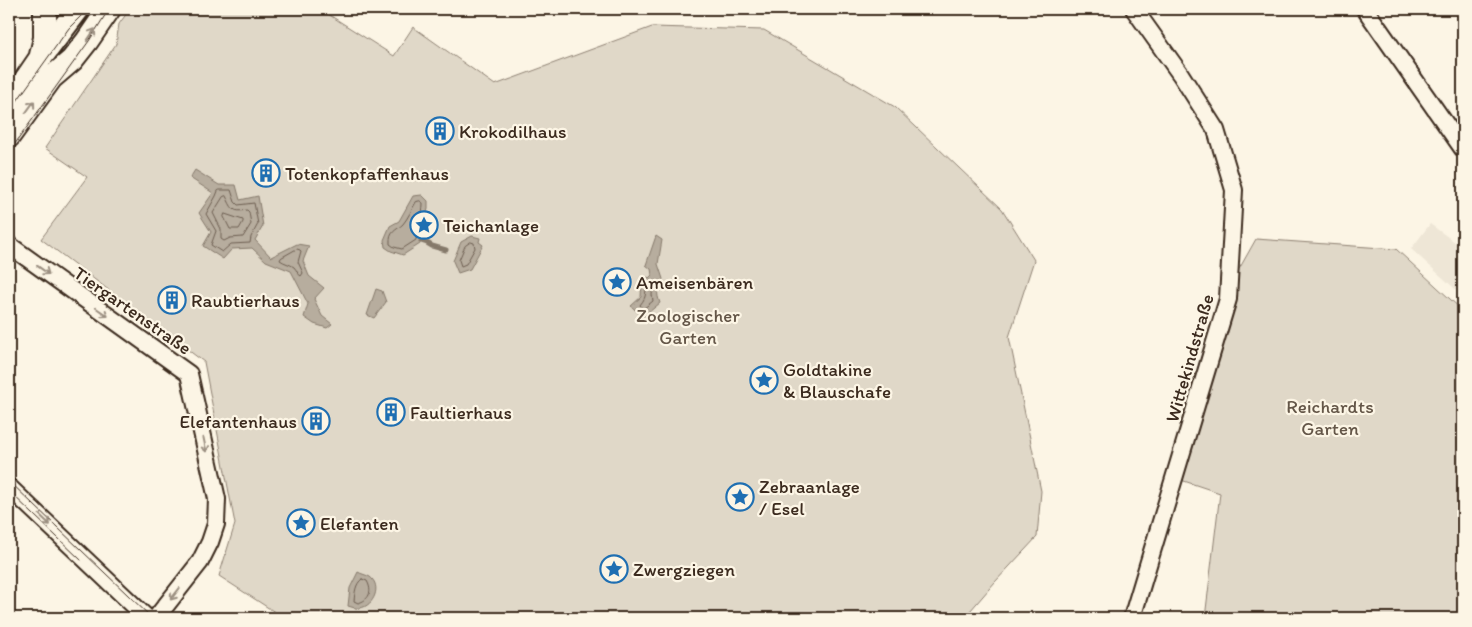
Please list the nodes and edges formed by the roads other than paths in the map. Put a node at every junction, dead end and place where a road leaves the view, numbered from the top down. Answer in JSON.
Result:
{"nodes":[{"id":1,"x":45,"y":9,"type":"edge"},
{"id":2,"x":109,"y":9,"type":"edge"},
{"id":3,"x":1134,"y":9,"type":"edge"},
{"id":4,"x":1365,"y":9,"type":"edge"},
{"id":5,"x":73,"y":12,"type":"edge"},
{"id":6,"x":45,"y":69,"type":"junction"},
{"id":7,"x":9,"y":104,"type":"edge"},
{"id":8,"x":9,"y":136,"type":"edge"},
{"id":9,"x":1463,"y":149,"type":"edge"},
{"id":10,"x":9,"y":245,"type":"edge"},
{"id":11,"x":9,"y":487,"type":"edge"},
{"id":12,"x":147,"y":618,"type":"edge"},
{"id":13,"x":156,"y":618,"type":"edge"},
{"id":14,"x":1132,"y":618,"type":"edge"}],
"edges":[{"from":1,"to":6,"type":"main road"},
{"from":6,"to":2,"type":"main road","one_way":true},
{"from":3,"to":14,"type":"street","name":"Wittekindstraße"},
{"from":4,"to":9,"type":"street"},
{"from":5,"to":6,"type":"main road"},
{"from":6,"to":7,"type":"main road"},
{"from":8,"to":6,"type":"main road","one_way":true},
{"from":10,"to":13,"type":"street","name":"Tiergartenstraße","one_way":true},
{"from":11,"to":12,"type":"street","one_way":true}]}
